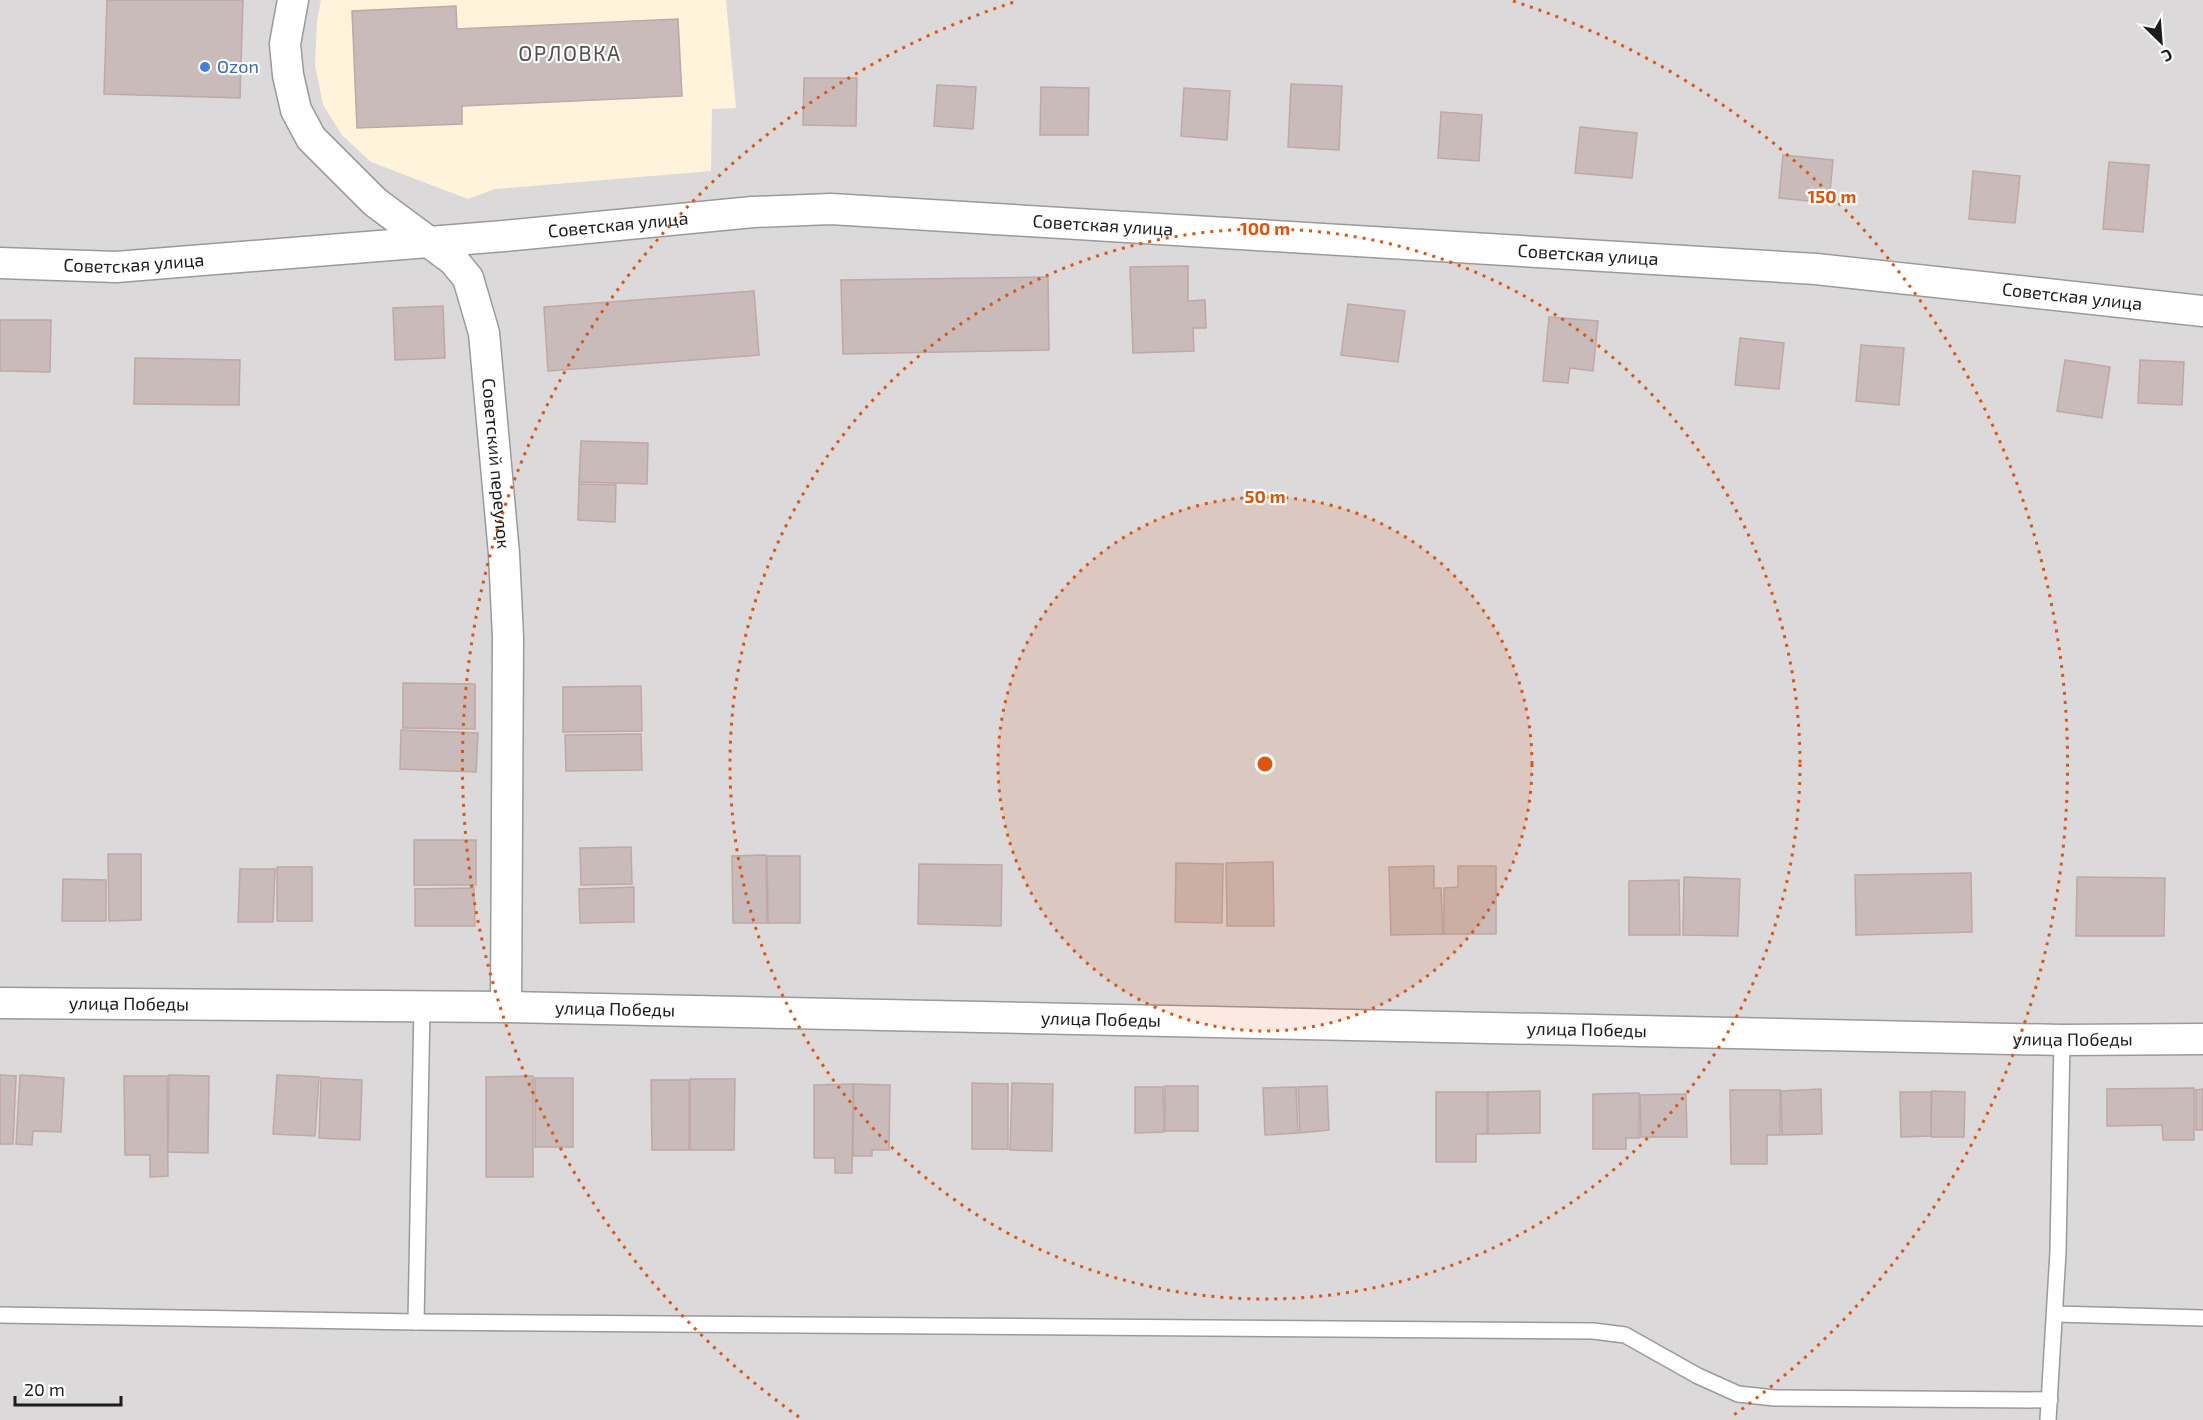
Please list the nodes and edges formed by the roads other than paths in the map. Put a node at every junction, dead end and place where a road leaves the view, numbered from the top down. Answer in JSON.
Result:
{"nodes":[{"id":1,"x":292,"y":0,"type":"edge"},
{"id":2,"x":428,"y":242,"type":"junction"},
{"id":3,"x":0,"y":263,"type":"edge"},
{"id":4,"x":2203,"y":311,"type":"edge"},
{"id":5,"x":0,"y":1003,"type":"edge"},
{"id":6,"x":422,"y":1006,"type":"junction"},
{"id":7,"x":507,"y":1007,"type":"junction"},
{"id":8,"x":2203,"y":1039,"type":"edge"},
{"id":9,"x":2062,"y":1040,"type":"junction"},
{"id":10,"x":2055,"y":1314,"type":"junction"},
{"id":11,"x":0,"y":1315,"type":"edge"},
{"id":12,"x":2203,"y":1318,"type":"edge"},
{"id":13,"x":416,"y":1322,"type":"junction"},
{"id":14,"x":2050,"y":1400,"type":"junction"},
{"id":15,"x":2048,"y":1420,"type":"edge"}],
"edges":[{"from":1,"to":2,"type":"street","name":"Советский переулок"},
{"from":2,"to":3,"type":"street","name":"Советская улица"},
{"from":2,"to":4,"type":"street","name":"Советская улица"},
{"from":2,"to":7,"type":"street","name":"Советский переулок"},
{"from":5,"to":6,"type":"street","name":"улица Победы"},
{"from":6,"to":7,"type":"street","name":"улица Победы"},
{"from":6,"to":13,"type":"lane"},
{"from":7,"to":9,"type":"street","name":"улица Победы"},
{"from":8,"to":9,"type":"street","name":"улица Победы"},
{"from":9,"to":10,"type":"lane"},
{"from":10,"to":12,"type":"lane"},
{"from":10,"to":14,"type":"lane"},
{"from":11,"to":13,"type":"lane"},
{"from":13,"to":14,"type":"lane"},
{"from":14,"to":15,"type":"lane"}]}
